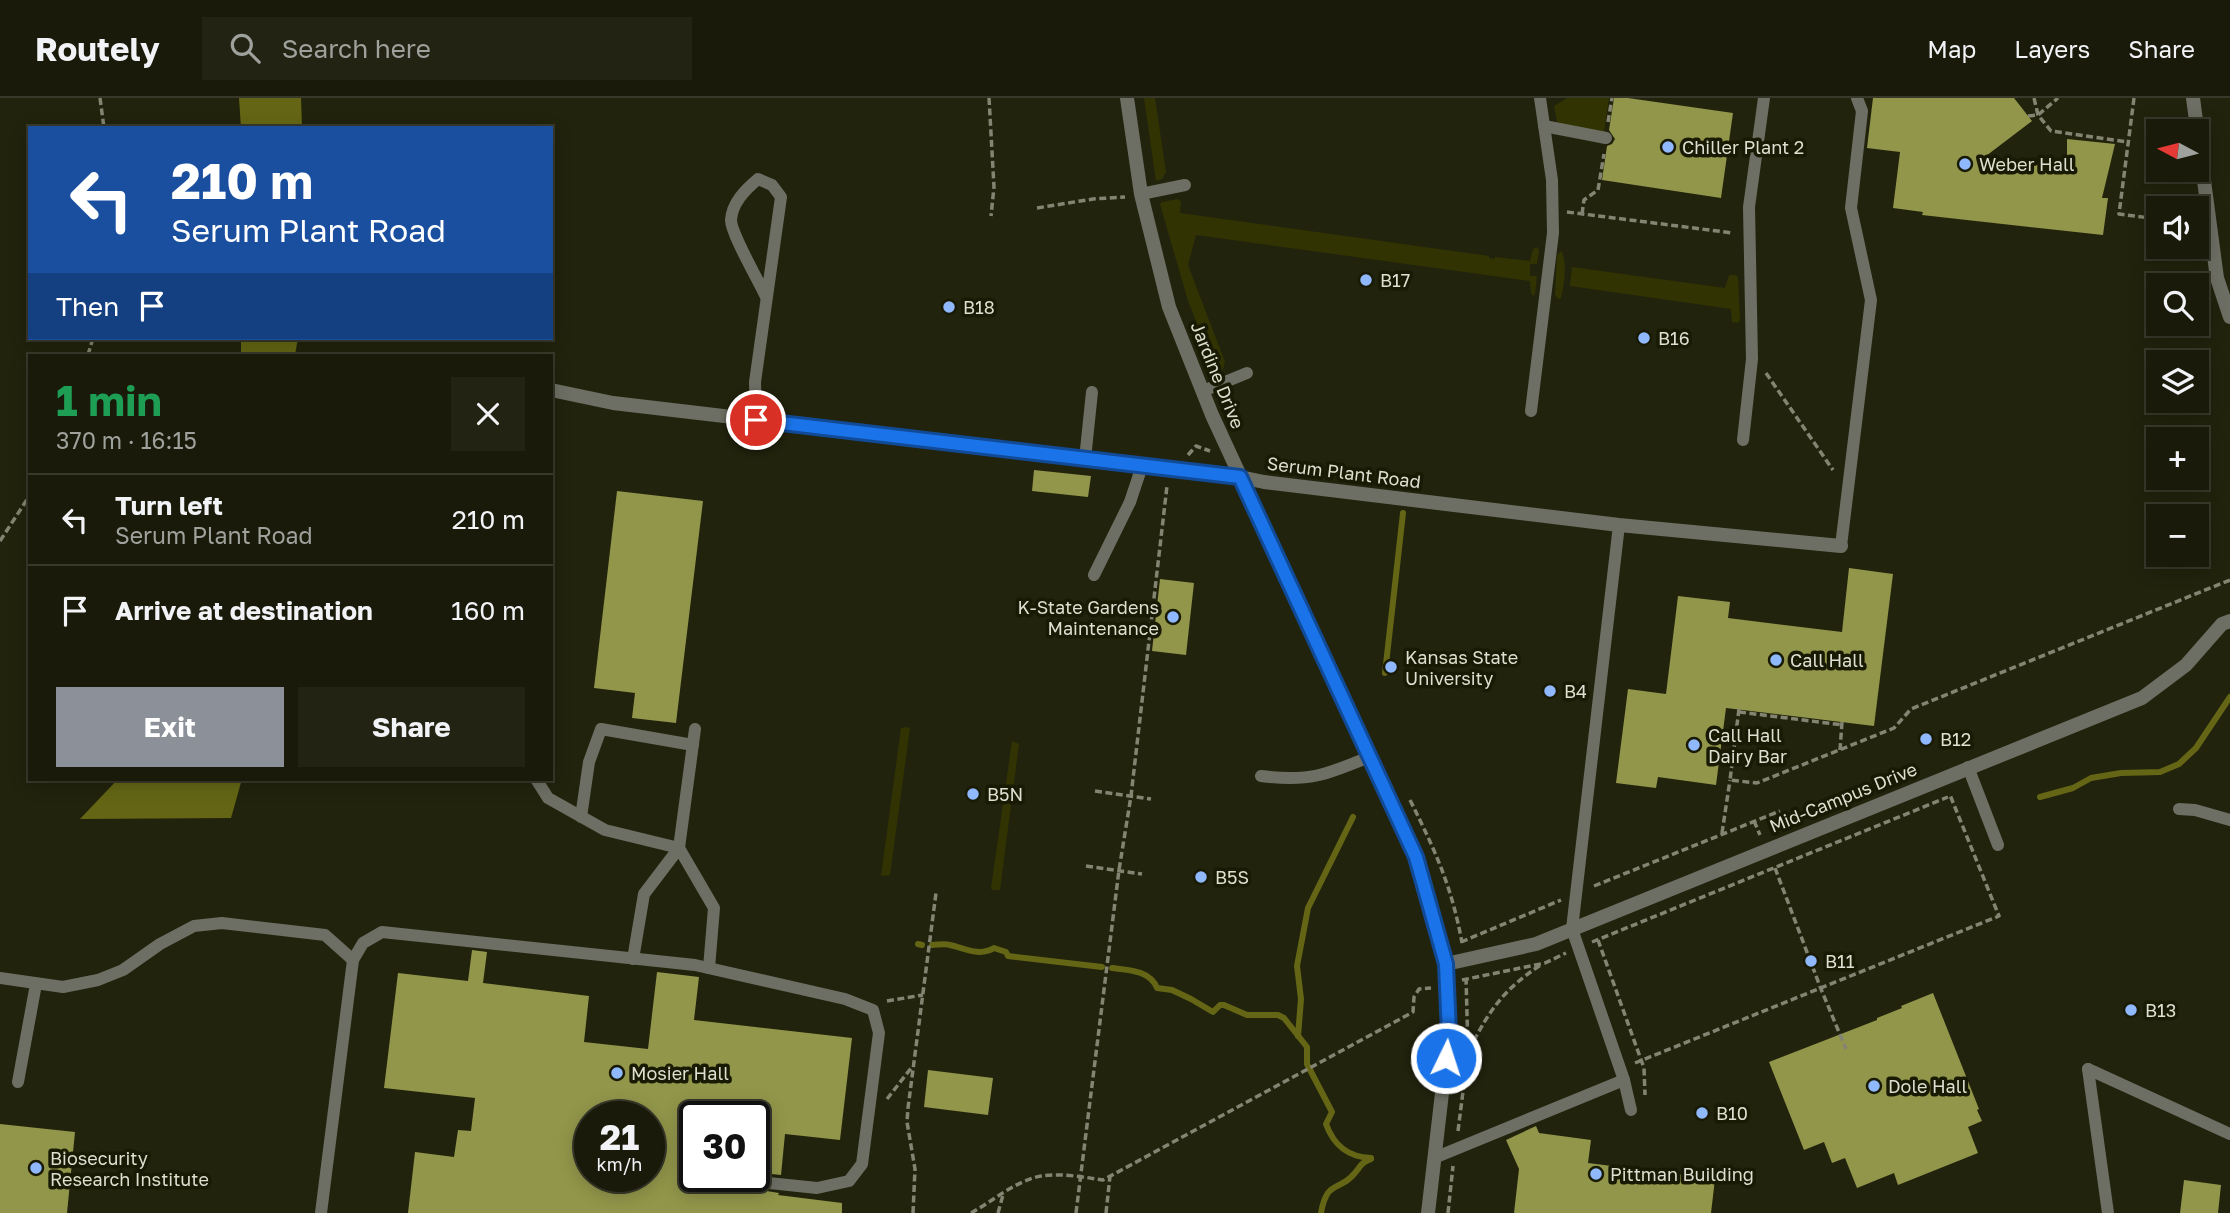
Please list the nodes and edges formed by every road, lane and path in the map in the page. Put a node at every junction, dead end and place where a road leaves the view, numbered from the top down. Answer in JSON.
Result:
{"nodes":[{"id":1,"x":100,"y":98,"type":"edge"},
{"id":2,"x":989,"y":98,"type":"edge"},
{"id":3,"x":1127,"y":98,"type":"edge"},
{"id":4,"x":1540,"y":98,"type":"edge"},
{"id":5,"x":1612,"y":98,"type":"edge"},
{"id":6,"x":1765,"y":98,"type":"edge"},
{"id":7,"x":1857,"y":98,"type":"edge"},
{"id":8,"x":2034,"y":98,"type":"edge"},
{"id":9,"x":2058,"y":98,"type":"edge"},
{"id":10,"x":2134,"y":98,"type":"edge"},
{"id":11,"x":2193,"y":98,"type":"edge"},
{"id":12,"x":2038,"y":115,"type":"junction"},
{"id":13,"x":2028,"y":116,"type":"dead end"},
{"id":14,"x":104,"y":126,"type":"edge"},
{"id":15,"x":1544,"y":126,"type":"junction"},
{"id":16,"x":1606,"y":138,"type":"junction"},
{"id":17,"x":2128,"y":142,"type":"junction"},
{"id":18,"x":1185,"y":185,"type":"dead end"},
{"id":19,"x":1140,"y":194,"type":"junction"},
{"id":20,"x":1037,"y":208,"type":"dead end"},
{"id":21,"x":1562,"y":211,"type":"dead end"},
{"id":22,"x":1582,"y":214,"type":"junction"},
{"id":23,"x":991,"y":216,"type":"dead end"},
{"id":24,"x":2146,"y":217,"type":"edge"},
{"id":25,"x":1749,"y":235,"type":"junction"},
{"id":26,"x":766,"y":297,"type":"junction"},
{"id":27,"x":2230,"y":317,"type":"edge"},
{"id":28,"x":1247,"y":373,"type":"dead end"},
{"id":29,"x":1767,"y":373,"type":"dead end"},
{"id":30,"x":553,"y":390,"type":"edge"},
{"id":31,"x":1203,"y":391,"type":"junction"},
{"id":32,"x":1092,"y":392,"type":"dead end"},
{"id":33,"x":1531,"y":411,"type":"dead end"},
{"id":34,"x":756,"y":420,"type":"junction"},
{"id":35,"x":1743,"y":440,"type":"dead end"},
{"id":36,"x":1179,"y":457,"type":"dead end"},
{"id":37,"x":1085,"y":459,"type":"junction"},
{"id":38,"x":1232,"y":459,"type":"junction"},
{"id":39,"x":1142,"y":466,"type":"junction"},
{"id":40,"x":1169,"y":469,"type":"junction"},
{"id":41,"x":1837,"y":475,"type":"dead end"},
{"id":42,"x":1240,"y":477,"type":"junction"},
{"id":43,"x":28,"y":498,"type":"edge"},
{"id":44,"x":1619,"y":526,"type":"junction"},
{"id":45,"x":0,"y":541,"type":"edge"},
{"id":46,"x":1842,"y":546,"type":"joint"},
{"id":47,"x":1094,"y":575,"type":"dead end"},
{"id":48,"x":2230,"y":580,"type":"edge"},
{"id":49,"x":2230,"y":621,"type":"edge"},
{"id":50,"x":695,"y":729,"type":"dead end"},
{"id":51,"x":693,"y":745,"type":"junction"},
{"id":52,"x":1840,"y":750,"type":"junction"},
{"id":53,"x":1369,"y":757,"type":"junction"},
{"id":54,"x":1968,"y":767,"type":"junction"},
{"id":55,"x":1261,"y":776,"type":"dead end"},
{"id":56,"x":1730,"y":780,"type":"junction"},
{"id":57,"x":537,"y":781,"type":"edge"},
{"id":58,"x":1095,"y":791,"type":"dead end"},
{"id":59,"x":1950,"y":795,"type":"dead end"},
{"id":60,"x":1131,"y":796,"type":"junction"},
{"id":61,"x":1151,"y":799,"type":"dead end"},
{"id":62,"x":2179,"y":809,"type":"dead end"},
{"id":63,"x":1780,"y":811,"type":"dead end"},
{"id":64,"x":581,"y":817,"type":"junction"},
{"id":65,"x":2230,"y":820,"type":"edge"},
{"id":66,"x":1754,"y":821,"type":"junction"},
{"id":67,"x":1722,"y":834,"type":"junction"},
{"id":68,"x":1998,"y":845,"type":"dead end"},
{"id":69,"x":679,"y":848,"type":"junction"},
{"id":70,"x":1766,"y":849,"type":"junction"},
{"id":71,"x":1086,"y":866,"type":"dead end"},
{"id":72,"x":1119,"y":870,"type":"junction"},
{"id":73,"x":1142,"y":874,"type":"dead end"},
{"id":74,"x":936,"y":893,"type":"dead end"},
{"id":75,"x":1577,"y":893,"type":"junction"},
{"id":76,"x":1573,"y":929,"type":"junction"},
{"id":77,"x":1598,"y":940,"type":"dead end"},
{"id":78,"x":1461,"y":942,"type":"dead end"},
{"id":79,"x":633,"y":959,"type":"junction"},
{"id":80,"x":353,"y":960,"type":"junction"},
{"id":81,"x":1545,"y":962,"type":"dead end"},
{"id":82,"x":1446,"y":964,"type":"junction"},
{"id":83,"x":709,"y":968,"type":"junction"},
{"id":84,"x":0,"y":978,"type":"edge"},
{"id":85,"x":36,"y":984,"type":"junction"},
{"id":86,"x":1821,"y":989,"type":"junction"},
{"id":87,"x":923,"y":995,"type":"junction"},
{"id":88,"x":866,"y":1007,"type":"junction"},
{"id":89,"x":1846,"y":1049,"type":"dead end"},
{"id":90,"x":1468,"y":1052,"type":"dead end"},
{"id":91,"x":1335,"y":1053,"type":"dead end"},
{"id":92,"x":1642,"y":1062,"type":"junction"},
{"id":93,"x":914,"y":1065,"type":"junction"},
{"id":94,"x":1619,"y":1065,"type":"junction"},
{"id":95,"x":1624,"y":1080,"type":"junction"},
{"id":96,"x":18,"y":1083,"type":"dead end"},
{"id":97,"x":1644,"y":1100,"type":"dead end"},
{"id":98,"x":1631,"y":1110,"type":"dead end"},
{"id":99,"x":867,"y":1124,"type":"junction"},
{"id":100,"x":2230,"y":1134,"type":"edge"},
{"id":101,"x":1434,"y":1158,"type":"junction"},
{"id":102,"x":1110,"y":1176,"type":"junction"},
{"id":103,"x":1079,"y":1177,"type":"junction"},
{"id":104,"x":770,"y":1183,"type":"edge"},
{"id":105,"x":1003,"y":1193,"type":"junction"},
{"id":106,"x":321,"y":1213,"type":"edge"},
{"id":107,"x":914,"y":1213,"type":"edge"},
{"id":108,"x":971,"y":1213,"type":"edge"},
{"id":109,"x":998,"y":1213,"type":"edge"},
{"id":110,"x":1076,"y":1213,"type":"edge"},
{"id":111,"x":1106,"y":1213,"type":"edge"},
{"id":112,"x":1428,"y":1213,"type":"edge"},
{"id":113,"x":2108,"y":1213,"type":"edge"}],
"edges":[{"from":1,"to":14,"type":"path"},
{"from":2,"to":23,"type":"path"},
{"from":3,"to":19,"type":"street","name":"Jardine Drive"},
{"from":4,"to":15,"type":"lane"},
{"from":5,"to":16,"type":"path"},
{"from":6,"to":25,"type":"lane"},
{"from":7,"to":46,"type":"lane"},
{"from":8,"to":12,"type":"path"},
{"from":9,"to":12,"type":"path"},
{"from":10,"to":17,"type":"path"},
{"from":11,"to":27,"type":"street"},
{"from":12,"to":13,"type":"path"},
{"from":12,"to":17,"type":"path"},
{"from":15,"to":16,"type":"lane"},
{"from":15,"to":33,"type":"lane"},
{"from":16,"to":22,"type":"path"},
{"from":17,"to":24,"type":"path"},
{"from":18,"to":19,"type":"lane"},
{"from":19,"to":20,"type":"path"},
{"from":19,"to":31,"type":"street","name":"Jardine Drive"},
{"from":21,"to":22,"type":"path"},
{"from":22,"to":25,"type":"path"},
{"from":25,"to":35,"type":"lane"},
{"from":26,"to":26,"type":"lane"},
{"from":26,"to":34,"type":"lane"},
{"from":28,"to":31,"type":"lane"},
{"from":29,"to":41,"type":"path"},
{"from":30,"to":34,"type":"street","name":"Serum Plant Road"},
{"from":31,"to":38,"type":"street","name":"Jardine Drive"},
{"from":32,"to":37,"type":"lane"},
{"from":34,"to":37,"type":"street","name":"Serum Plant Road"},
{"from":36,"to":38,"type":"path"},
{"from":37,"to":39,"type":"street","name":"Serum Plant Road"},
{"from":38,"to":42,"type":"street","name":"Jardine Drive"},
{"from":39,"to":40,"type":"street","name":"Serum Plant Road"},
{"from":39,"to":47,"type":"lane"},
{"from":40,"to":42,"type":"street","name":"Serum Plant Road"},
{"from":40,"to":60,"type":"path"},
{"from":42,"to":44,"type":"street","name":"Serum Plant Road"},
{"from":42,"to":53,"type":"street","name":"Jardine Drive"},
{"from":43,"to":45,"type":"path"},
{"from":44,"to":46,"type":"street","name":"Serum Plant Road"},
{"from":44,"to":75,"type":"lane"},
{"from":48,"to":52,"type":"path"},
{"from":49,"to":54,"type":"street","name":"Mid-Campus Drive"},
{"from":50,"to":51,"type":"lane"},
{"from":51,"to":64,"type":"lane"},
{"from":51,"to":69,"type":"lane"},
{"from":52,"to":56,"type":"path"},
{"from":52,"to":56,"type":"path"},
{"from":53,"to":55,"type":"lane"},
{"from":53,"to":82,"type":"street","name":"Jardine Drive"},
{"from":54,"to":68,"type":"lane"},
{"from":54,"to":70,"type":"street","name":"Mid-Campus Drive"},
{"from":56,"to":67,"type":"path"},
{"from":57,"to":64,"type":"lane"},
{"from":58,"to":60,"type":"path"},
{"from":59,"to":86,"type":"path"},
{"from":60,"to":61,"type":"path"},
{"from":60,"to":72,"type":"path"},
{"from":62,"to":65,"type":"lane"},
{"from":63,"to":66,"type":"path"},
{"from":64,"to":69,"type":"lane"},
{"from":66,"to":67,"type":"path"},
{"from":66,"to":70,"type":"path"},
{"from":67,"to":75,"type":"path"},
{"from":69,"to":79,"type":"lane"},
{"from":69,"to":83,"type":"lane"},
{"from":70,"to":76,"type":"street","name":"Mid-Campus Drive"},
{"from":70,"to":86,"type":"path"},
{"from":71,"to":72,"type":"path"},
{"from":72,"to":73,"type":"path"},
{"from":72,"to":103,"type":"path"},
{"from":74,"to":87,"type":"path"},
{"from":75,"to":76,"type":"lane"},
{"from":75,"to":78,"type":"path"},
{"from":76,"to":82,"type":"street","name":"Mid-Campus Drive"},
{"from":76,"to":94,"type":"lane"},
{"from":77,"to":92,"type":"path"},
{"from":79,"to":80,"type":"lane"},
{"from":79,"to":83,"type":"lane"},
{"from":80,"to":85,"type":"lane"},
{"from":80,"to":106,"type":"lane"},
{"from":81,"to":90,"type":"path"},
{"from":82,"to":101,"type":"street","name":"Jardine Drive"},
{"from":83,"to":88,"type":"lane"},
{"from":84,"to":85,"type":"lane"},
{"from":85,"to":96,"type":"lane"},
{"from":86,"to":89,"type":"path"},
{"from":86,"to":92,"type":"path"},
{"from":87,"to":88,"type":"path"},
{"from":87,"to":93,"type":"path"},
{"from":88,"to":99,"type":"lane"},
{"from":91,"to":102,"type":"path"},
{"from":92,"to":94,"type":"path"},
{"from":92,"to":97,"type":"path"},
{"from":93,"to":99,"type":"path"},
{"from":93,"to":107,"type":"path"},
{"from":94,"to":95,"type":"lane"},
{"from":95,"to":98,"type":"lane"},
{"from":95,"to":101,"type":"lane"},
{"from":99,"to":104,"type":"lane"},
{"from":100,"to":113,"type":"lane"},
{"from":101,"to":112,"type":"street","name":"Jardine Drive"},
{"from":102,"to":103,"type":"path"},
{"from":102,"to":111,"type":"path"},
{"from":103,"to":105,"type":"path"},
{"from":103,"to":110,"type":"path"},
{"from":105,"to":108,"type":"path"},
{"from":105,"to":109,"type":"path"}]}
